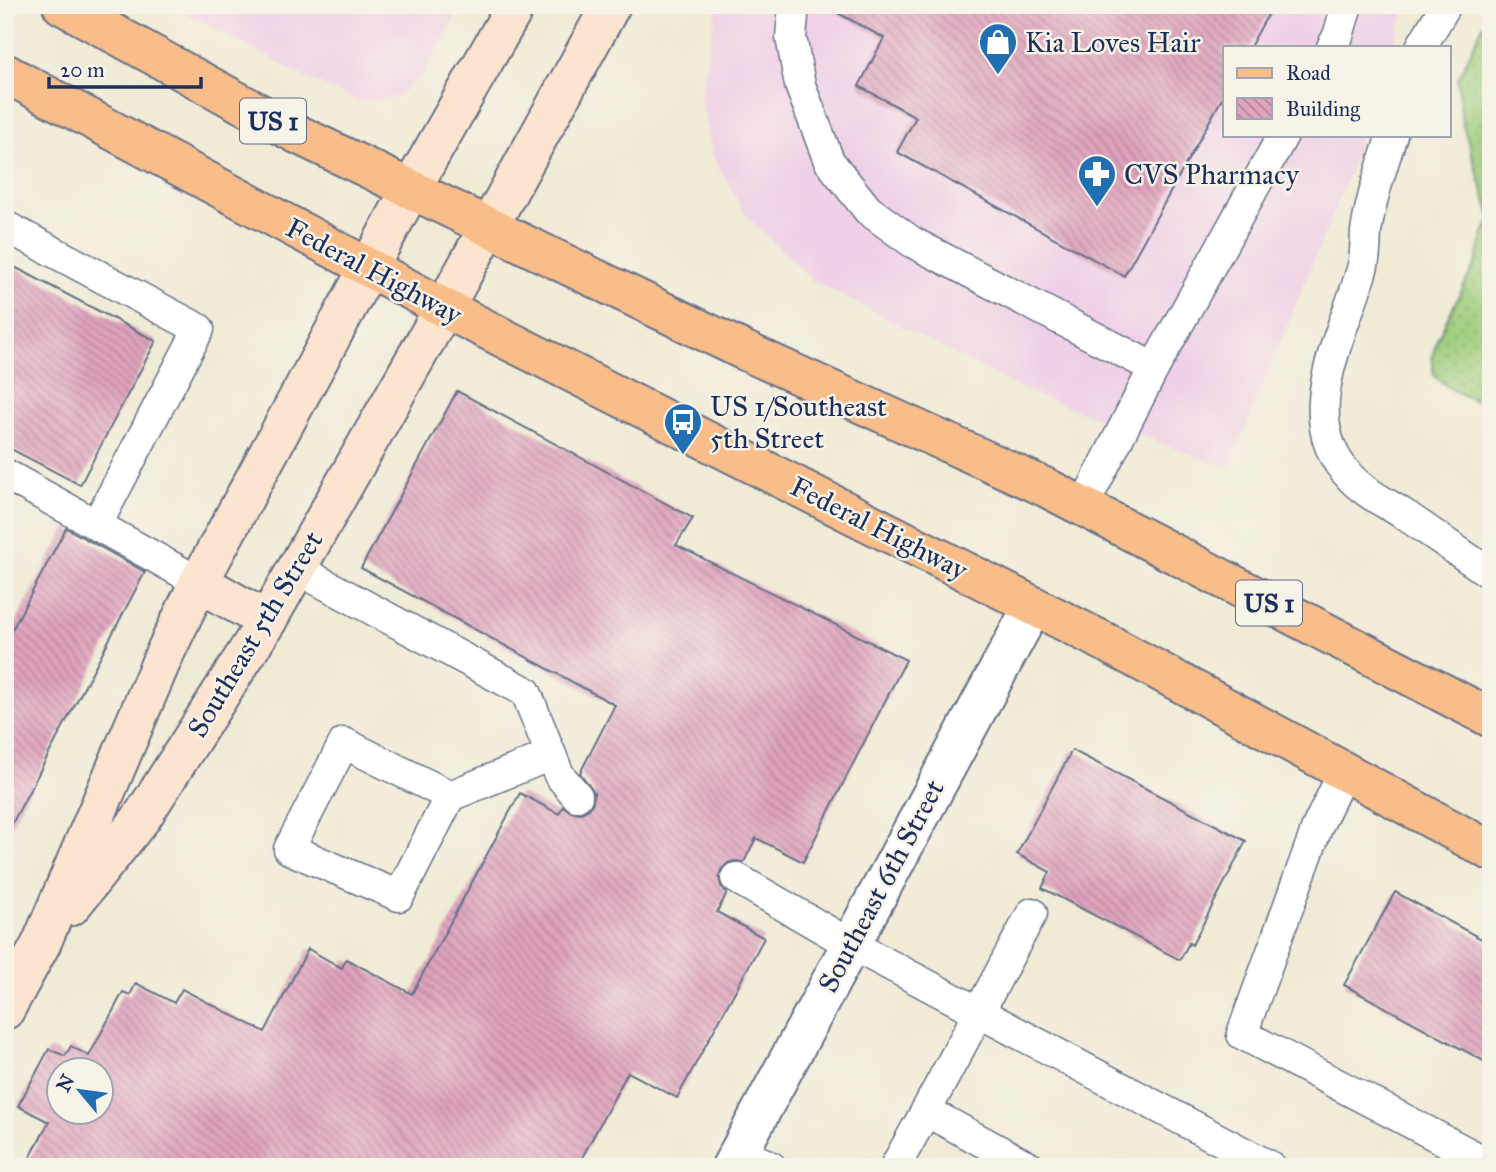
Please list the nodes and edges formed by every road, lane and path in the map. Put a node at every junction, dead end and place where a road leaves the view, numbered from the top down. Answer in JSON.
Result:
{"nodes":[{"id":1,"x":62,"y":5,"type":"edge"},
{"id":2,"x":516,"y":5,"type":"edge"},
{"id":3,"x":611,"y":5,"type":"edge"},
{"id":4,"x":794,"y":5,"type":"edge"},
{"id":5,"x":1347,"y":5,"type":"edge"},
{"id":6,"x":1446,"y":5,"type":"edge"},
{"id":7,"x":1333,"y":46,"type":"edge"},
{"id":8,"x":1422,"y":46,"type":"edge"},
{"id":9,"x":5,"y":73,"type":"edge"},
{"id":10,"x":1282,"y":136,"type":"edge"},
{"id":11,"x":1392,"y":136,"type":"edge"},
{"id":12,"x":411,"y":189,"type":"junction"},
{"id":13,"x":5,"y":226,"type":"edge"},
{"id":14,"x":489,"y":228,"type":"junction"},
{"id":15,"x":369,"y":269,"type":"junction"},
{"id":16,"x":444,"y":308,"type":"junction"},
{"id":17,"x":1154,"y":368,"type":"junction"},
{"id":18,"x":5,"y":474,"type":"edge"},
{"id":19,"x":1083,"y":507,"type":"junction"},
{"id":20,"x":97,"y":524,"type":"junction"},
{"id":21,"x":297,"y":569,"type":"junction"},
{"id":22,"x":1491,"y":574,"type":"edge"},
{"id":23,"x":199,"y":582,"type":"junction"},
{"id":24,"x":1033,"y":606,"type":"junction"},
{"id":25,"x":267,"y":621,"type":"junction"},
{"id":26,"x":1491,"y":718,"type":"edge"},
{"id":27,"x":551,"y":755,"type":"junction"},
{"id":28,"x":1344,"y":771,"type":"junction"},
{"id":29,"x":450,"y":796,"type":"junction"},
{"id":30,"x":577,"y":796,"type":"dead end"},
{"id":31,"x":1491,"y":851,"type":"edge"},
{"id":32,"x":736,"y":878,"type":"dead end"},
{"id":33,"x":1032,"y":913,"type":"dead end"},
{"id":34,"x":41,"y":944,"type":"junction"},
{"id":35,"x":850,"y":944,"type":"junction"},
{"id":36,"x":5,"y":1010,"type":"edge"},
{"id":37,"x":978,"y":1012,"type":"junction"},
{"id":38,"x":926,"y":1111,"type":"junction"},
{"id":39,"x":1240,"y":1159,"type":"edge"},
{"id":40,"x":747,"y":1161,"type":"edge"},
{"id":41,"x":1491,"y":1165,"type":"edge"},
{"id":42,"x":895,"y":1167,"type":"edge"},
{"id":43,"x":1029,"y":1167,"type":"edge"},
{"id":44,"x":1271,"y":1167,"type":"edge"}],
"edges":[{"from":1,"to":12,"type":"main road","number":"US 1"},
{"from":2,"to":12,"type":"main road","name":"Southeast 5th Street"},
{"from":3,"to":14,"type":"main road","name":"Southeast 5th Street"},
{"from":4,"to":17,"type":"lane"},
{"from":5,"to":7,"type":"lane"},
{"from":6,"to":8,"type":"lane"},
{"from":9,"to":15,"type":"main road","name":"Federal Highway"},
{"from":10,"to":17,"type":"lane"},
{"from":11,"to":22,"type":"lane"},
{"from":12,"to":14,"type":"main road","number":"US 1"},
{"from":12,"to":15,"type":"main road","name":"Southeast 5th Street"},
{"from":13,"to":20,"type":"lane"},
{"from":14,"to":16,"type":"main road","name":"Southeast 5th Street"},
{"from":14,"to":19,"type":"main road","number":"US 1"},
{"from":15,"to":16,"type":"main road","name":"Federal Highway"},
{"from":15,"to":23,"type":"main road","name":"Southeast 5th Street"},
{"from":16,"to":21,"type":"main road","name":"Southeast 5th Street"},
{"from":16,"to":24,"type":"main road","name":"Federal Highway"},
{"from":17,"to":19,"type":"lane"},
{"from":18,"to":20,"type":"lane"},
{"from":19,"to":26,"type":"main road","number":"US 1"},
{"from":20,"to":23,"type":"lane"},
{"from":21,"to":25,"type":"main road","name":"Southeast 5th Street"},
{"from":21,"to":27,"type":"lane"},
{"from":23,"to":25,"type":"main road"},
{"from":23,"to":34,"type":"main road","name":"Southeast 5th Street"},
{"from":24,"to":28,"type":"main road","name":"Federal Highway"},
{"from":24,"to":35,"type":"street","name":"Southeast 6th Street"},
{"from":25,"to":34,"type":"main road","name":"Southeast 5th Street"},
{"from":27,"to":29,"type":"lane"},
{"from":27,"to":30,"type":"lane"},
{"from":28,"to":31,"type":"main road","name":"Federal Highway"},
{"from":28,"to":41,"type":"lane"},
{"from":29,"to":29,"type":"lane"},
{"from":32,"to":35,"type":"lane"},
{"from":33,"to":37,"type":"lane"},
{"from":34,"to":36,"type":"main road","name":"Southeast 5th Street"},
{"from":35,"to":37,"type":"lane"},
{"from":35,"to":40,"type":"street","name":"Southeast 6th Street"},
{"from":37,"to":38,"type":"lane"},
{"from":37,"to":39,"type":"lane"},
{"from":38,"to":42,"type":"lane"},
{"from":38,"to":43,"type":"lane"},
{"from":39,"to":44,"type":"lane"}]}
